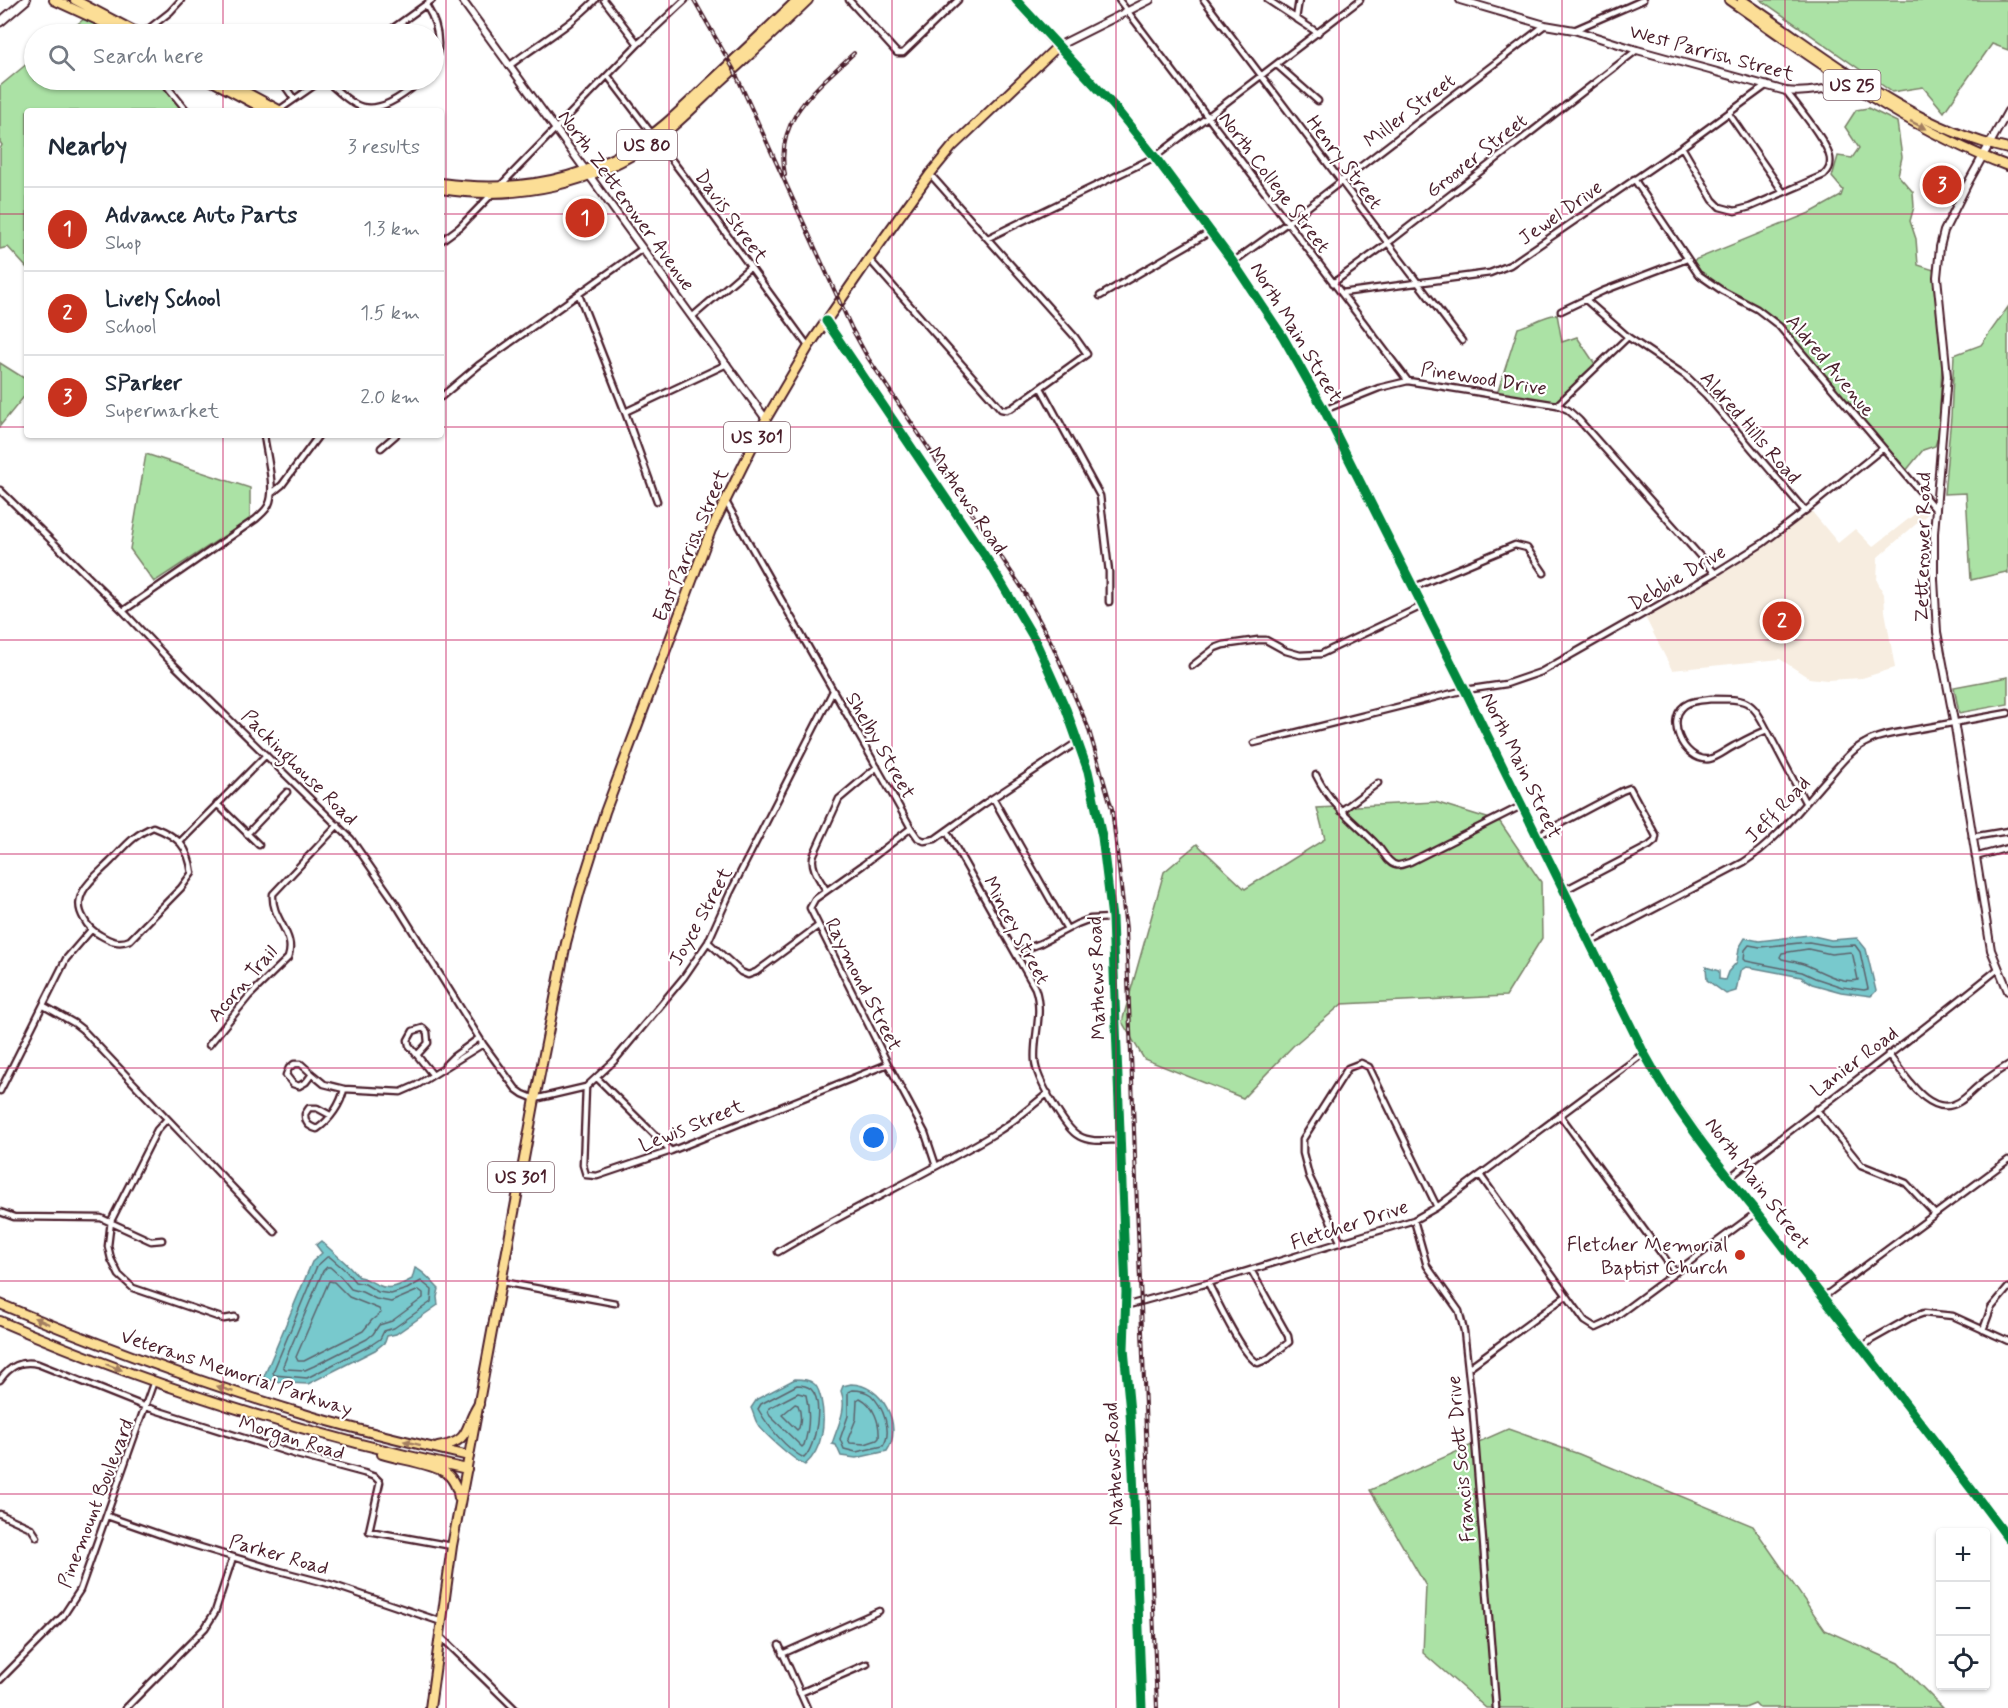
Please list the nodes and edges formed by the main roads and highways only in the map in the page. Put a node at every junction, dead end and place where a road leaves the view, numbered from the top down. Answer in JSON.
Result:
{"nodes":[{"id":1,"x":26,"y":0,"type":"edge"},
{"id":2,"x":54,"y":0,"type":"edge"},
{"id":3,"x":75,"y":0,"type":"edge"},
{"id":4,"x":796,"y":0,"type":"edge"},
{"id":5,"x":808,"y":0,"type":"edge"},
{"id":6,"x":1016,"y":0,"type":"edge"},
{"id":7,"x":1729,"y":0,"type":"edge"},
{"id":8,"x":1742,"y":0,"type":"edge"},
{"id":9,"x":0,"y":22,"type":"edge"},
{"id":10,"x":106,"y":24,"type":"edge"},
{"id":11,"x":122,"y":24,"type":"edge"},
{"id":12,"x":1058,"y":46,"type":"joint"},
{"id":13,"x":1849,"y":79,"type":"junction"},
{"id":14,"x":238,"y":90,"type":"edge"},
{"id":15,"x":242,"y":90,"type":"edge"},
{"id":16,"x":264,"y":108,"type":"edge"},
{"id":17,"x":276,"y":108,"type":"edge"},
{"id":18,"x":655,"y":136,"type":"junction"},
{"id":19,"x":2008,"y":149,"type":"edge"},
{"id":20,"x":2008,"y":166,"type":"edge"},
{"id":21,"x":444,"y":183,"type":"edge"},
{"id":22,"x":444,"y":189,"type":"edge"},
{"id":23,"x":496,"y":191,"type":"junction"},
{"id":24,"x":0,"y":1304,"type":"edge"},
{"id":25,"x":0,"y":1321,"type":"edge"},
{"id":26,"x":479,"y":1404,"type":"junction"},
{"id":27,"x":346,"y":1442,"type":"junction"},
{"id":28,"x":434,"y":1448,"type":"junction"},
{"id":29,"x":469,"y":1456,"type":"junction"},
{"id":30,"x":467,"y":1469,"type":"junction"},
{"id":31,"x":460,"y":1503,"type":"junction"},
{"id":32,"x":430,"y":1708,"type":"edge"}],
"edges":[{"from":1,"to":9,"type":"main road"},
{"from":2,"to":10,"type":"main road"},
{"from":3,"to":11,"type":"main road"},
{"from":4,"to":18,"type":"main road","number":"US 80"},
{"from":5,"to":18,"type":"main road","number":"US 80"},
{"from":6,"to":12,"type":"main road","name":"North Main Street"},
{"from":7,"to":13,"type":"main road","number":"US 25"},
{"from":8,"to":13,"type":"main road","number":"US 25"},
{"from":12,"to":26,"type":"main road","name":"East Parrish Street","number":"US 301"},
{"from":13,"to":19,"type":"main road","number":"US 25"},
{"from":13,"to":20,"type":"main road","number":"US 25","one_way":true},
{"from":14,"to":16,"type":"main road"},
{"from":15,"to":17,"type":"main road"},
{"from":18,"to":23,"type":"main road","number":"US 80"},
{"from":21,"to":23,"type":"main road","number":"US 80"},
{"from":22,"to":23,"type":"main road","number":"US 80"},
{"from":28,"to":24,"type":"main road","name":"Veterans Memorial Parkway","one_way":true},
{"from":25,"to":27,"type":"main road","name":"Veterans Memorial Parkway","one_way":true},
{"from":26,"to":28,"type":"main road"},
{"from":26,"to":29,"type":"main road","number":"US 301"},
{"from":27,"to":30,"type":"main road","name":"Veterans Memorial Parkway"},
{"from":27,"to":31,"type":"main road"},
{"from":28,"to":29,"type":"main road","name":"Veterans Memorial Parkway"},
{"from":29,"to":30,"type":"main road","number":"US 301"},
{"from":30,"to":31,"type":"main road","number":"US 301"},
{"from":31,"to":32,"type":"main road","number":"US 301"}]}
